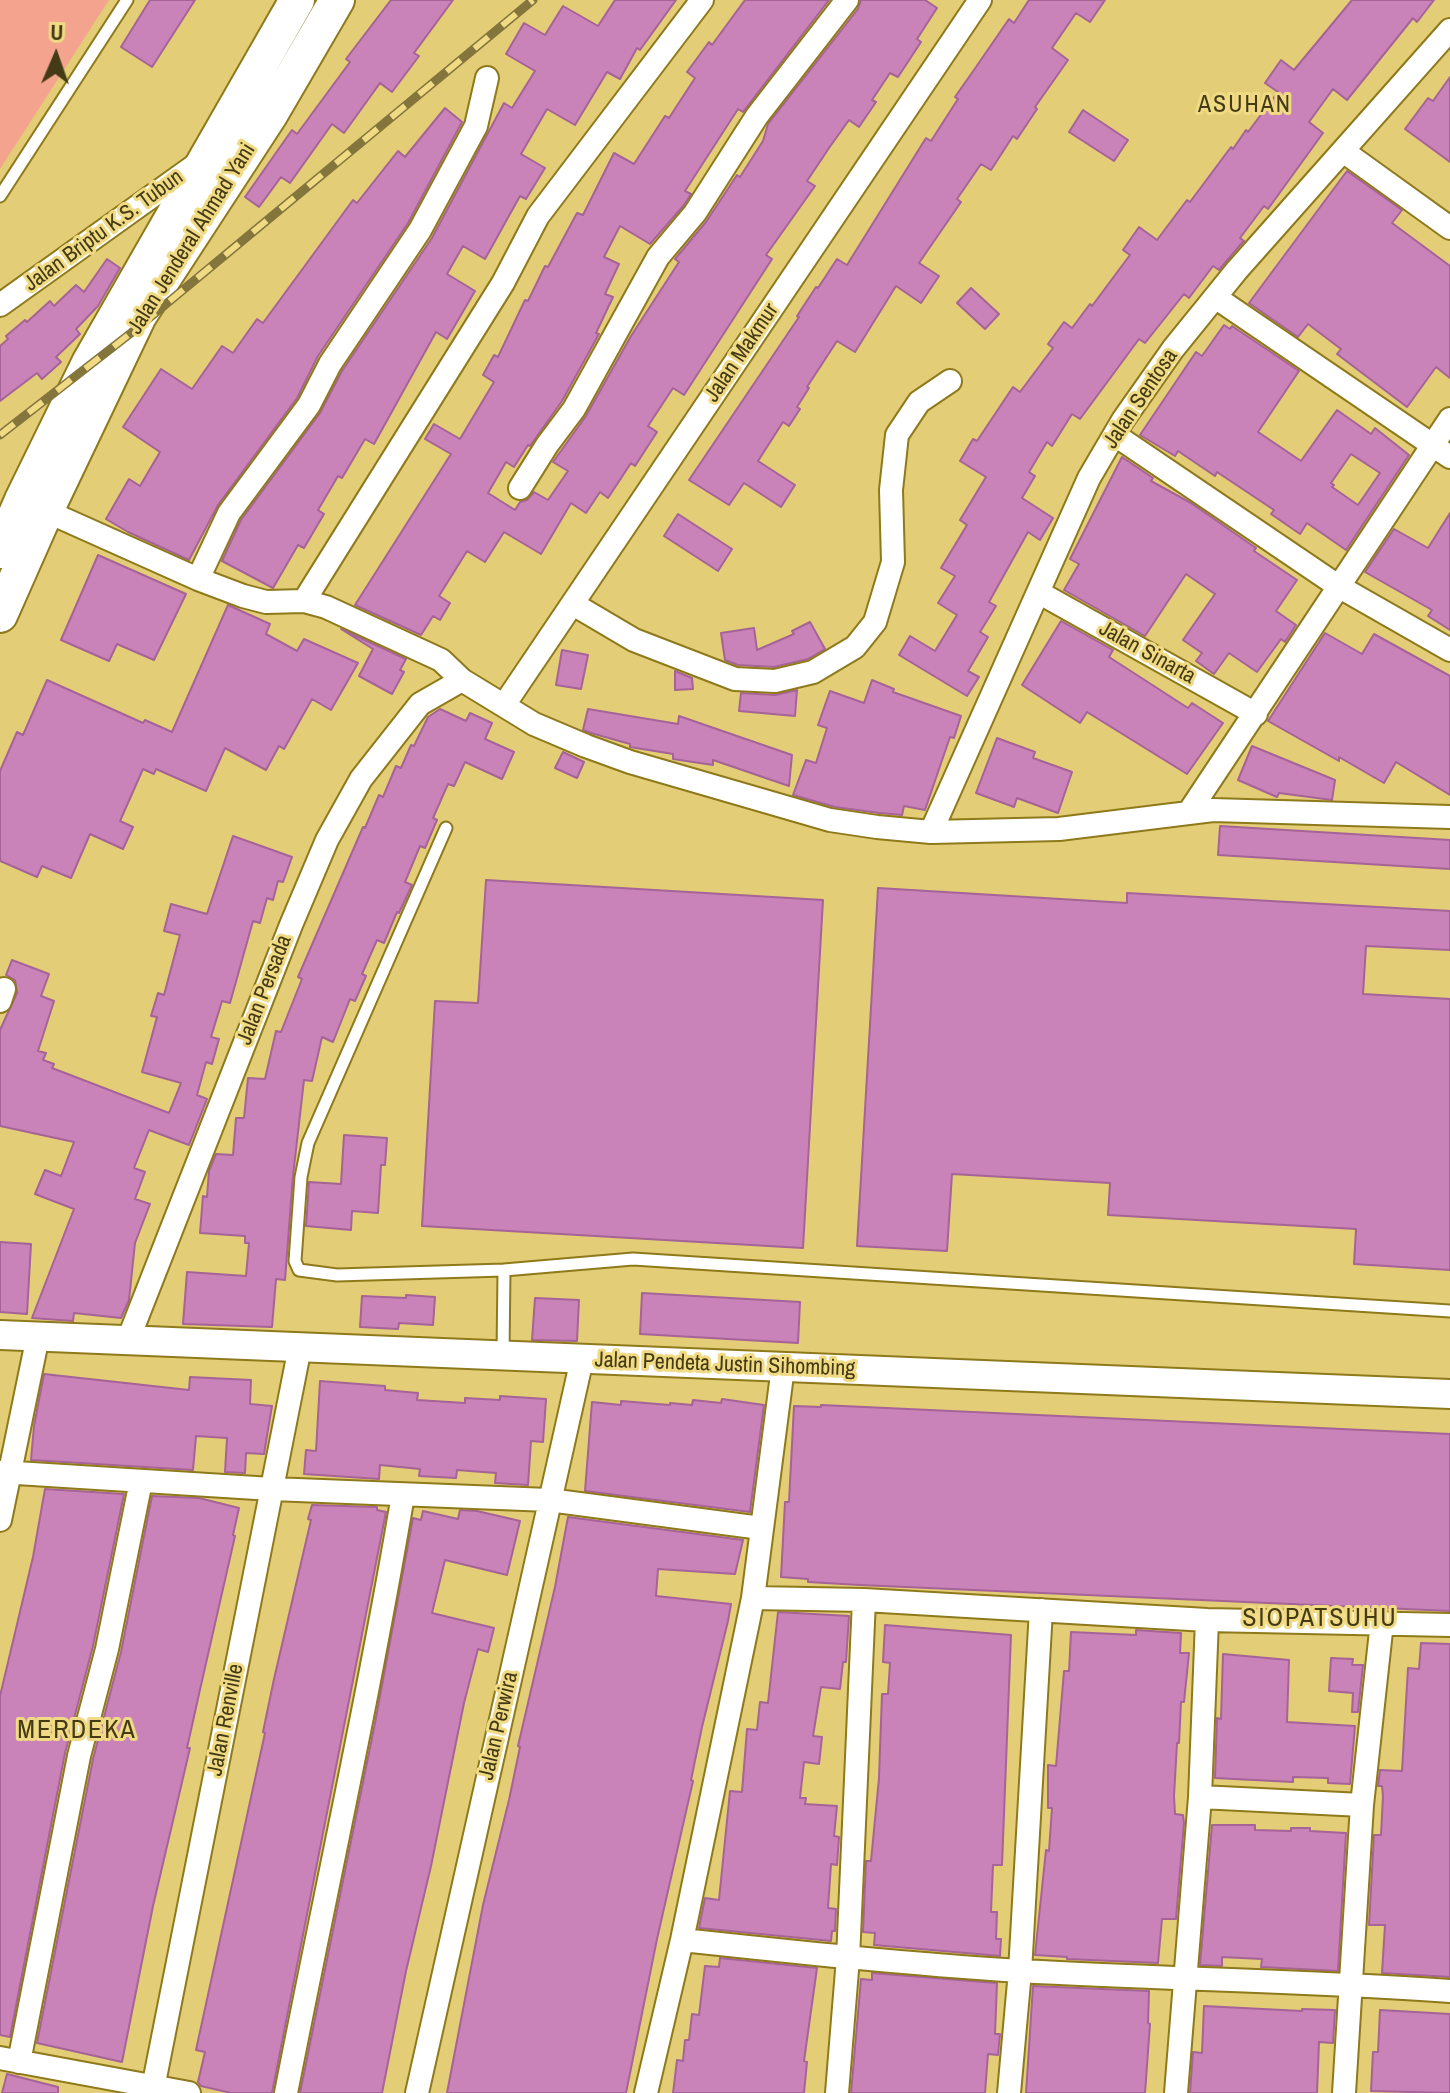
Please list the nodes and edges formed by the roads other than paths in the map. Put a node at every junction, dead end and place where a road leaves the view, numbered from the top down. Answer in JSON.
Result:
{"nodes":[{"id":1,"x":127,"y":0,"type":"edge"},
{"id":2,"x":337,"y":0,"type":"edge"},
{"id":3,"x":702,"y":0,"type":"edge"},
{"id":4,"x":847,"y":0,"type":"edge"},
{"id":5,"x":980,"y":0,"type":"edge"},
{"id":6,"x":300,"y":14,"type":"edge"},
{"id":7,"x":1450,"y":30,"type":"edge"},
{"id":8,"x":487,"y":78,"type":"dead end"},
{"id":9,"x":1343,"y":151,"type":"junction"},
{"id":10,"x":207,"y":157,"type":"junction"},
{"id":11,"x":0,"y":196,"type":"edge"},
{"id":12,"x":1450,"y":228,"type":"edge"},
{"id":13,"x":1215,"y":297,"type":"junction"},
{"id":14,"x":3,"y":299,"type":"edge"},
{"id":15,"x":950,"y":381,"type":"dead end"},
{"id":16,"x":1450,"y":419,"type":"edge"},
{"id":17,"x":1115,"y":435,"type":"junction"},
{"id":18,"x":1441,"y":452,"type":"edge"},
{"id":19,"x":520,"y":488,"type":"dead end"},
{"id":20,"x":46,"y":511,"type":"junction"},
{"id":21,"x":0,"y":551,"type":"edge"},
{"id":22,"x":198,"y":579,"type":"junction"},
{"id":23,"x":1338,"y":586,"type":"junction"},
{"id":24,"x":1038,"y":592,"type":"junction"},
{"id":25,"x":304,"y":601,"type":"junction"},
{"id":26,"x":573,"y":604,"type":"junction"},
{"id":27,"x":0,"y":615,"type":"edge"},
{"id":28,"x":1450,"y":650,"type":"edge"},
{"id":29,"x":462,"y":680,"type":"junction"},
{"id":30,"x":504,"y":705,"type":"junction"},
{"id":31,"x":1256,"y":714,"type":"junction"},
{"id":32,"x":1189,"y":812,"type":"junction"},
{"id":33,"x":1450,"y":817,"type":"edge"},
{"id":34,"x":446,"y":828,"type":"dead end"},
{"id":35,"x":931,"y":832,"type":"junction"},
{"id":36,"x":504,"y":1270,"type":"junction"},
{"id":37,"x":1450,"y":1311,"type":"edge"},
{"id":38,"x":0,"y":1335,"type":"edge"},
{"id":39,"x":38,"y":1336,"type":"junction"},
{"id":40,"x":128,"y":1340,"type":"junction"},
{"id":41,"x":300,"y":1347,"type":"junction"},
{"id":42,"x":503,"y":1356,"type":"junction"},
{"id":43,"x":582,"y":1359,"type":"junction"},
{"id":44,"x":783,"y":1367,"type":"junction"},
{"id":45,"x":1450,"y":1394,"type":"edge"},
{"id":46,"x":5,"y":1473,"type":"edge"},
{"id":47,"x":141,"y":1481,"type":"junction"},
{"id":48,"x":272,"y":1489,"type":"junction"},
{"id":49,"x":403,"y":1495,"type":"junction"},
{"id":50,"x":549,"y":1500,"type":"junction"},
{"id":51,"x":0,"y":1520,"type":"edge"},
{"id":52,"x":761,"y":1528,"type":"junction"},
{"id":53,"x":753,"y":1598,"type":"junction"},
{"id":54,"x":864,"y":1600,"type":"junction"},
{"id":55,"x":1041,"y":1610,"type":"junction"},
{"id":56,"x":1207,"y":1620,"type":"junction"},
{"id":57,"x":1382,"y":1622,"type":"junction"},
{"id":58,"x":1450,"y":1625,"type":"edge"},
{"id":59,"x":1200,"y":1797,"type":"junction"},
{"id":60,"x":1362,"y":1805,"type":"junction"},
{"id":61,"x":682,"y":1940,"type":"junction"},
{"id":62,"x":848,"y":1958,"type":"junction"},
{"id":63,"x":1020,"y":1971,"type":"junction"},
{"id":64,"x":1185,"y":1977,"type":"junction"},
{"id":65,"x":1352,"y":1984,"type":"junction"},
{"id":66,"x":1450,"y":1991,"type":"edge"},
{"id":67,"x":10,"y":2060,"type":"edge"},
{"id":68,"x":152,"y":2089,"type":"edge"},
{"id":69,"x":189,"y":2093,"type":"edge"},
{"id":70,"x":286,"y":2093,"type":"edge"},
{"id":71,"x":417,"y":2093,"type":"edge"},
{"id":72,"x":646,"y":2093,"type":"edge"},
{"id":73,"x":837,"y":2093,"type":"edge"},
{"id":74,"x":1009,"y":2093,"type":"edge"},
{"id":75,"x":1176,"y":2093,"type":"edge"},
{"id":76,"x":1344,"y":2093,"type":"edge"}],
"edges":[{"from":1,"to":11,"type":"lane"},
{"from":2,"to":6,"type":"main road","name":"Jalan Jenderal Ahmad Yani"},
{"from":3,"to":25,"type":"street"},
{"from":4,"to":19,"type":"street"},
{"from":5,"to":26,"type":"street","name":"Jalan Makmur"},
{"from":6,"to":10,"type":"main road","name":"Jalan Jenderal Ahmad Yani"},
{"from":6,"to":20,"type":"main road","name":"Jalan Jenderal Ahmad Yani"},
{"from":7,"to":9,"type":"street","name":"Jalan Sentosa"},
{"from":8,"to":22,"type":"street"},
{"from":9,"to":12,"type":"street"},
{"from":9,"to":13,"type":"street","name":"Jalan Sentosa"},
{"from":10,"to":14,"type":"street","name":"Jalan Briptu K.S. Tubun"},
{"from":10,"to":21,"type":"main road","name":"Jalan Jenderal Ahmad Yani"},
{"from":13,"to":17,"type":"street","name":"Jalan Sentosa"},
{"from":13,"to":18,"type":"street"},
{"from":15,"to":26,"type":"street"},
{"from":16,"to":18,"type":"street"},
{"from":17,"to":23,"type":"street"},
{"from":17,"to":24,"type":"street","name":"Jalan Sentosa"},
{"from":18,"to":23,"type":"street"},
{"from":20,"to":22,"type":"street"},
{"from":20,"to":27,"type":"main road","name":"Jalan Jenderal Ahmad Yani"},
{"from":22,"to":25,"type":"street"},
{"from":23,"to":28,"type":"street"},
{"from":23,"to":31,"type":"street"},
{"from":24,"to":31,"type":"street","name":"Jalan Sinarta"},
{"from":24,"to":35,"type":"street","name":"Jalan Sentosa"},
{"from":25,"to":29,"type":"street"},
{"from":26,"to":30,"type":"street","name":"Jalan Makmur"},
{"from":29,"to":30,"type":"street"},
{"from":29,"to":40,"type":"street","name":"Jalan Persada"},
{"from":30,"to":35,"type":"street"},
{"from":31,"to":32,"type":"street"},
{"from":32,"to":33,"type":"street"},
{"from":32,"to":35,"type":"street"},
{"from":34,"to":36,"type":"lane"},
{"from":36,"to":37,"type":"lane"},
{"from":36,"to":42,"type":"lane"},
{"from":38,"to":39,"type":"street","name":"Jalan Pendeta Justin Sihombing"},
{"from":39,"to":40,"type":"street","name":"Jalan Pendeta Justin Sihombing"},
{"from":39,"to":46,"type":"street"},
{"from":40,"to":41,"type":"street","name":"Jalan Pendeta Justin Sihombing"},
{"from":41,"to":42,"type":"street","name":"Jalan Pendeta Justin Sihombing"},
{"from":41,"to":48,"type":"street","name":"Jalan Renville"},
{"from":42,"to":43,"type":"street","name":"Jalan Pendeta Justin Sihombing"},
{"from":43,"to":44,"type":"street","name":"Jalan Pendeta Justin Sihombing"},
{"from":43,"to":50,"type":"street","name":"Jalan Perwira"},
{"from":44,"to":45,"type":"street","name":"Jalan Pendeta Justin Sihombing"},
{"from":44,"to":52,"type":"street"},
{"from":46,"to":47,"type":"street"},
{"from":46,"to":51,"type":"street"},
{"from":47,"to":48,"type":"street"},
{"from":47,"to":67,"type":"street"},
{"from":48,"to":49,"type":"street"},
{"from":48,"to":68,"type":"street","name":"Jalan Renville"},
{"from":49,"to":50,"type":"street"},
{"from":49,"to":70,"type":"street"},
{"from":50,"to":52,"type":"street"},
{"from":50,"to":71,"type":"street","name":"Jalan Perwira"},
{"from":52,"to":53,"type":"street"},
{"from":53,"to":54,"type":"street"},
{"from":53,"to":61,"type":"street"},
{"from":54,"to":55,"type":"street"},
{"from":54,"to":62,"type":"street"},
{"from":55,"to":56,"type":"street"},
{"from":55,"to":63,"type":"street"},
{"from":56,"to":57,"type":"street"},
{"from":56,"to":59,"type":"street"},
{"from":57,"to":58,"type":"street"},
{"from":57,"to":60,"type":"street"},
{"from":59,"to":60,"type":"street"},
{"from":59,"to":64,"type":"street"},
{"from":60,"to":65,"type":"street"},
{"from":61,"to":62,"type":"street"},
{"from":61,"to":72,"type":"street"},
{"from":62,"to":63,"type":"street"},
{"from":62,"to":73,"type":"street"},
{"from":63,"to":64,"type":"street"},
{"from":63,"to":74,"type":"street"},
{"from":64,"to":65,"type":"street"},
{"from":64,"to":75,"type":"street"},
{"from":65,"to":66,"type":"street"},
{"from":65,"to":76,"type":"street"},
{"from":67,"to":68,"type":"street"},
{"from":68,"to":69,"type":"street"}]}
